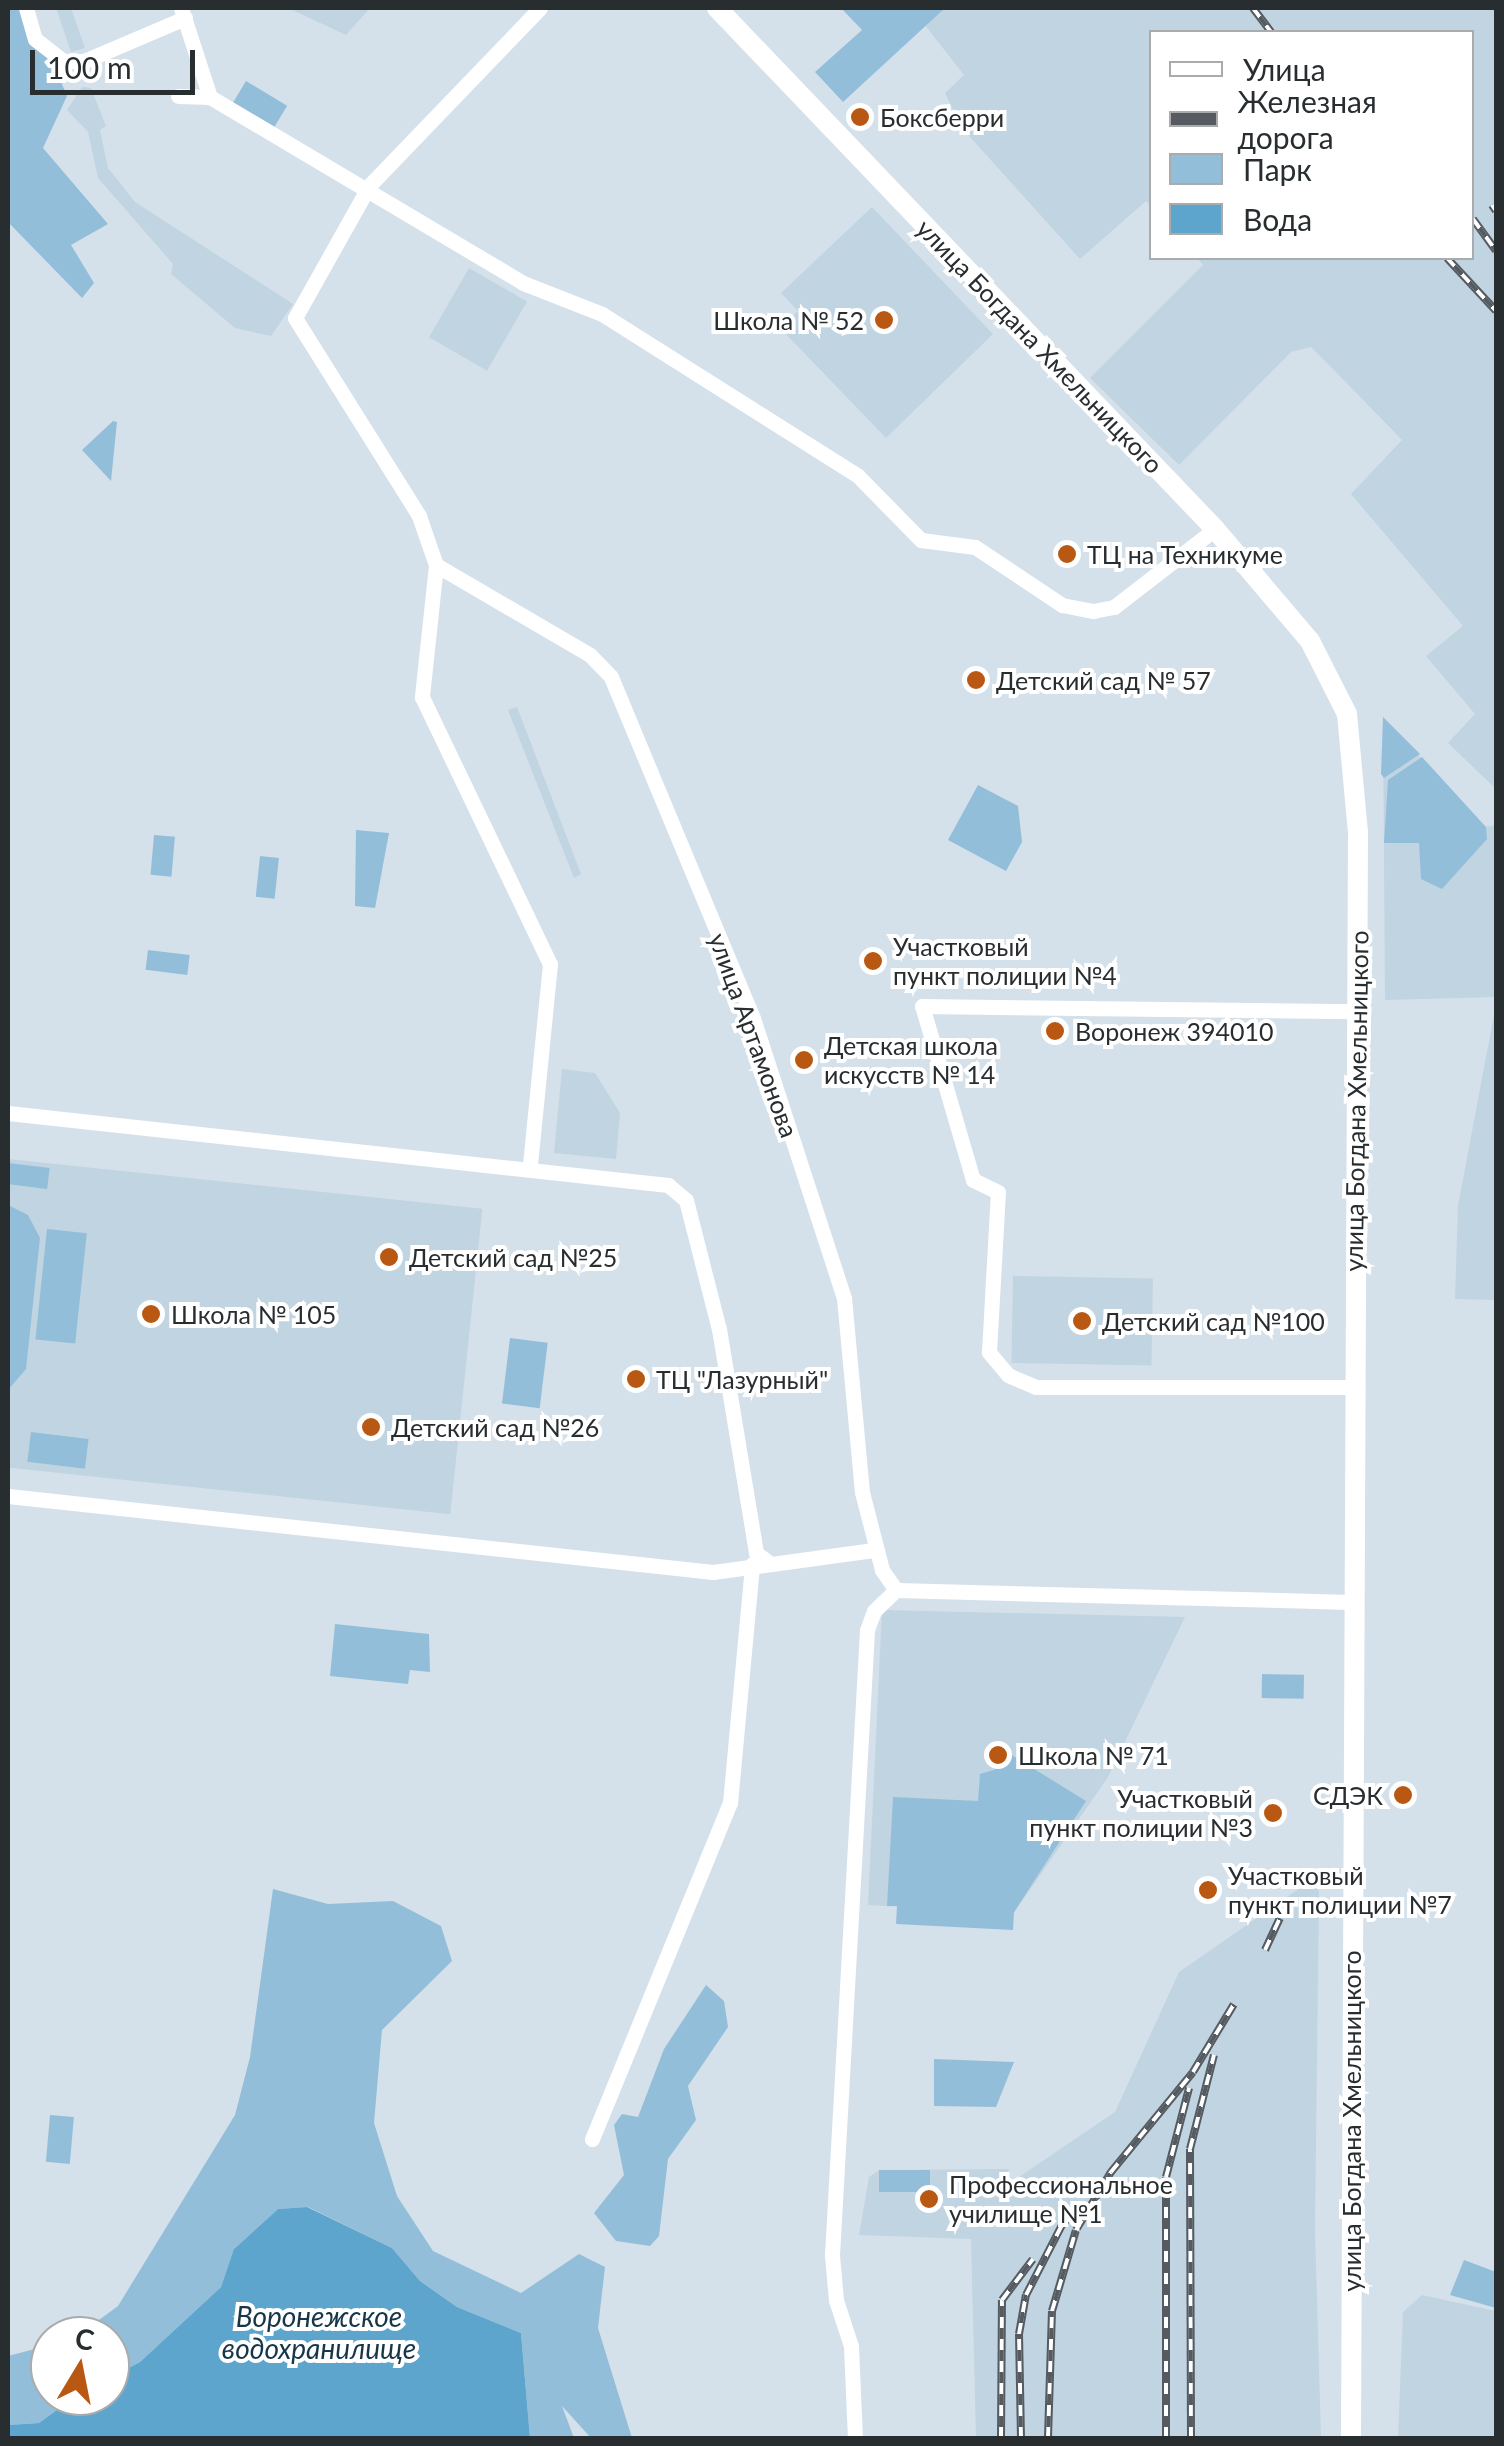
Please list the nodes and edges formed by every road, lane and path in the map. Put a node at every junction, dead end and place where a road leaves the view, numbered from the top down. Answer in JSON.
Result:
{"nodes":[{"id":1,"x":26,"y":8,"type":"edge"},
{"id":2,"x":540,"y":8,"type":"edge"},
{"id":3,"x":717,"y":8,"type":"edge"},
{"id":4,"x":183,"y":13,"type":"edge"},
{"id":5,"x":178,"y":96,"type":"dead end"},
{"id":6,"x":210,"y":97,"type":"junction"},
{"id":7,"x":370,"y":186,"type":"junction"},
{"id":8,"x":1215,"y":529,"type":"junction"},
{"id":9,"x":436,"y":565,"type":"junction"},
{"id":10,"x":1357,"y":1011,"type":"junction"},
{"id":11,"x":8,"y":1113,"type":"edge"},
{"id":12,"x":530,"y":1166,"type":"junction"},
{"id":13,"x":1353,"y":1387,"type":"junction"},
{"id":14,"x":8,"y":1496,"type":"edge"},
{"id":15,"x":874,"y":1550,"type":"junction"},
{"id":16,"x":760,"y":1563,"type":"junction"},
{"id":17,"x":896,"y":1590,"type":"junction"},
{"id":18,"x":1351,"y":1602,"type":"junction"},
{"id":19,"x":592,"y":2139,"type":"dead end"},
{"id":20,"x":854,"y":2438,"type":"edge"},
{"id":21,"x":1352,"y":2438,"type":"edge"}],
"edges":[{"from":1,"to":4,"type":"street"},
{"from":2,"to":7,"type":"street"},
{"from":3,"to":8,"type":"main road","name":"улица Богдана Хмельницкого"},
{"from":4,"to":6,"type":"street"},
{"from":5,"to":6,"type":"street"},
{"from":6,"to":7,"type":"street"},
{"from":7,"to":8,"type":"street"},
{"from":7,"to":9,"type":"street"},
{"from":8,"to":10,"type":"main road","name":"улица Богдана Хмельницкого"},
{"from":9,"to":12,"type":"street"},
{"from":9,"to":15,"type":"street","name":"улица Артамонова"},
{"from":10,"to":13,"type":"main road","name":"улица Богдана Хмельницкого"},
{"from":10,"to":13,"type":"street"},
{"from":11,"to":12,"type":"street"},
{"from":12,"to":16,"type":"street"},
{"from":13,"to":18,"type":"main road","name":"улица Богдана Хмельницкого"},
{"from":14,"to":16,"type":"street"},
{"from":15,"to":16,"type":"street"},
{"from":15,"to":17,"type":"street","name":"улица Артамонова"},
{"from":16,"to":19,"type":"street"},
{"from":17,"to":18,"type":"street"},
{"from":17,"to":20,"type":"street"},
{"from":18,"to":21,"type":"main road","name":"улица Богдана Хмельницкого"}]}
